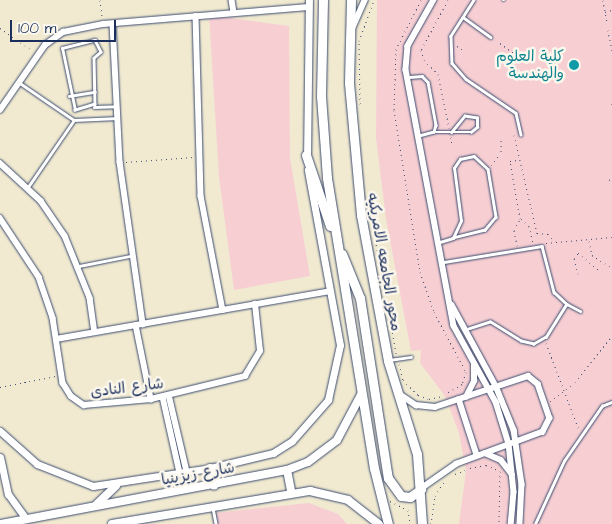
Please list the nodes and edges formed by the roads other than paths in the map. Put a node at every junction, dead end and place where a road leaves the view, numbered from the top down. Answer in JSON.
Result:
{"nodes":[{"id":1,"x":232,"y":0,"type":"edge"},
{"id":2,"x":323,"y":0,"type":"edge"},
{"id":3,"x":365,"y":0,"type":"edge"},
{"id":4,"x":434,"y":0,"type":"edge"},
{"id":5,"x":474,"y":0,"type":"edge"},
{"id":6,"x":350,"y":1,"type":"edge"},
{"id":7,"x":308,"y":4,"type":"edge"},
{"id":8,"x":234,"y":13,"type":"junction"},
{"id":9,"x":196,"y":16,"type":"junction"},
{"id":10,"x":463,"y":17,"type":"junction"},
{"id":11,"x":113,"y":24,"type":"junction"},
{"id":12,"x":349,"y":35,"type":"junction"},
{"id":13,"x":491,"y":37,"type":"dead end"},
{"id":14,"x":407,"y":77,"type":"junction"},
{"id":15,"x":19,"y":82,"type":"junction"},
{"id":16,"x":95,"y":92,"type":"junction"},
{"id":17,"x":69,"y":96,"type":"junction"},
{"id":18,"x":117,"y":106,"type":"junction"},
{"id":19,"x":94,"y":107,"type":"junction"},
{"id":20,"x":0,"y":110,"type":"edge"},
{"id":21,"x":118,"y":118,"type":"junction"},
{"id":22,"x":74,"y":120,"type":"junction"},
{"id":23,"x":434,"y":132,"type":"junction"},
{"id":24,"x":451,"y":132,"type":"junction"},
{"id":25,"x":521,"y":134,"type":"dead end"},
{"id":26,"x":419,"y":136,"type":"junction"},
{"id":27,"x":306,"y":155,"type":"junction"},
{"id":28,"x":0,"y":163,"type":"edge"},
{"id":29,"x":28,"y":187,"type":"junction"},
{"id":30,"x":0,"y":218,"type":"edge"},
{"id":31,"x":453,"y":238,"type":"junction"},
{"id":32,"x":439,"y":242,"type":"junction"},
{"id":33,"x":336,"y":243,"type":"junction"},
{"id":34,"x":130,"y":256,"type":"junction"},
{"id":35,"x":442,"y":262,"type":"junction"},
{"id":36,"x":79,"y":266,"type":"junction"},
{"id":37,"x":330,"y":291,"type":"junction"},
{"id":38,"x":449,"y":299,"type":"junction"},
{"id":39,"x":254,"y":304,"type":"junction"},
{"id":40,"x":567,"y":304,"type":"junction"},
{"id":41,"x":223,"y":310,"type":"junction"},
{"id":42,"x":580,"y":311,"type":"dead end"},
{"id":43,"x":143,"y":324,"type":"junction"},
{"id":44,"x":136,"y":325,"type":"junction"},
{"id":45,"x":95,"y":332,"type":"junction"},
{"id":46,"x":464,"y":332,"type":"junction"},
{"id":47,"x":56,"y":339,"type":"junction"},
{"id":48,"x":411,"y":356,"type":"dead end"},
{"id":49,"x":393,"y":360,"type":"junction"},
{"id":50,"x":474,"y":364,"type":"junction"},
{"id":51,"x":496,"y":386,"type":"junction"},
{"id":52,"x":489,"y":388,"type":"junction"},
{"id":53,"x":396,"y":390,"type":"junction"},
{"id":54,"x":362,"y":391,"type":"junction"},
{"id":55,"x":166,"y":396,"type":"junction"},
{"id":56,"x":466,"y":397,"type":"junction"},
{"id":57,"x":151,"y":399,"type":"junction"},
{"id":58,"x":459,"y":399,"type":"junction"},
{"id":59,"x":612,"y":402,"type":"edge"},
{"id":60,"x":0,"y":431,"type":"edge"},
{"id":61,"x":517,"y":442,"type":"junction"},
{"id":62,"x":509,"y":444,"type":"junction"},
{"id":63,"x":485,"y":453,"type":"junction"},
{"id":64,"x":477,"y":455,"type":"junction"},
{"id":65,"x":0,"y":457,"type":"edge"},
{"id":66,"x":210,"y":468,"type":"junction"},
{"id":67,"x":1,"y":469,"type":"edge"},
{"id":68,"x":287,"y":470,"type":"junction"},
{"id":69,"x":183,"y":473,"type":"junction"},
{"id":70,"x":514,"y":478,"type":"junction"},
{"id":71,"x":116,"y":486,"type":"junction"},
{"id":72,"x":214,"y":486,"type":"junction"},
{"id":73,"x":422,"y":489,"type":"junction"},
{"id":74,"x":291,"y":491,"type":"junction"},
{"id":75,"x":212,"y":504,"type":"junction"},
{"id":76,"x":95,"y":505,"type":"junction"},
{"id":77,"x":26,"y":519,"type":"junction"},
{"id":78,"x":142,"y":521,"type":"edge"},
{"id":79,"x":130,"y":522,"type":"edge"},
{"id":80,"x":1,"y":524,"type":"edge"},
{"id":81,"x":112,"y":524,"type":"edge"},
{"id":82,"x":216,"y":524,"type":"edge"},
{"id":83,"x":379,"y":524,"type":"edge"},
{"id":84,"x":388,"y":524,"type":"edge"},
{"id":85,"x":422,"y":524,"type":"edge"},
{"id":86,"x":511,"y":524,"type":"edge"},
{"id":87,"x":520,"y":524,"type":"edge"},
{"id":88,"x":535,"y":524,"type":"edge"}],
"edges":[{"from":1,"to":8,"type":"street"},
{"from":2,"to":33,"type":"main road"},
{"from":3,"to":12,"type":"street"},
{"from":4,"to":14,"type":"street"},
{"from":5,"to":10,"type":"lane"},
{"from":6,"to":12,"type":"main road","name":"محور الجامعه الامريكيه"},
{"from":7,"to":8,"type":"street"},
{"from":7,"to":27,"type":"street"},
{"from":8,"to":9,"type":"street"},
{"from":9,"to":11,"type":"street"},
{"from":9,"to":41,"type":"street"},
{"from":10,"to":13,"type":"lane"},
{"from":10,"to":25,"type":"lane"},
{"from":11,"to":15,"type":"street"},
{"from":11,"to":18,"type":"street"},
{"from":12,"to":49,"type":"main road","name":"محور الجامعه الامريكيه"},
{"from":14,"to":23,"type":"lane"},
{"from":14,"to":26,"type":"street"},
{"from":15,"to":20,"type":"street"},
{"from":15,"to":22,"type":"lane"},
{"from":16,"to":17,"type":"lane"},
{"from":16,"to":17,"type":"lane"},
{"from":16,"to":19,"type":"lane"},
{"from":17,"to":19,"type":"lane"},
{"from":18,"to":19,"type":"lane"},
{"from":18,"to":21,"type":"street"},
{"from":21,"to":22,"type":"lane"},
{"from":21,"to":34,"type":"street"},
{"from":22,"to":29,"type":"lane"},
{"from":23,"to":24,"type":"lane"},
{"from":23,"to":26,"type":"lane"},
{"from":24,"to":24,"type":"lane"},
{"from":26,"to":32,"type":"street"},
{"from":27,"to":33,"type":"main road"},
{"from":27,"to":37,"type":"street"},
{"from":28,"to":29,"type":"street"},
{"from":29,"to":36,"type":"street"},
{"from":30,"to":47,"type":"street","name":"شارع النادى"},
{"from":31,"to":31,"type":"lane"},
{"from":31,"to":32,"type":"lane"},
{"from":32,"to":35,"type":"street"},
{"from":33,"to":54,"type":"main road"},
{"from":33,"to":73,"type":"main road"},
{"from":34,"to":36,"type":"lane"},
{"from":34,"to":43,"type":"street"},
{"from":35,"to":38,"type":"street"},
{"from":35,"to":40,"type":"lane"},
{"from":36,"to":45,"type":"street"},
{"from":37,"to":39,"type":"street"},
{"from":37,"to":66,"type":"street"},
{"from":38,"to":46,"type":"street"},
{"from":38,"to":50,"type":"street"},
{"from":39,"to":41,"type":"street"},
{"from":39,"to":55,"type":"street","name":"شارع النادى"},
{"from":40,"to":42,"type":"lane"},
{"from":40,"to":46,"type":"lane"},
{"from":41,"to":43,"type":"street"},
{"from":43,"to":44,"type":"street"},
{"from":44,"to":45,"type":"street"},
{"from":44,"to":57,"type":"street"},
{"from":45,"to":47,"type":"street"},
{"from":46,"to":51,"type":"street"},
{"from":47,"to":57,"type":"street","name":"شارع النادى"},
{"from":48,"to":49,"type":"lane"},
{"from":49,"to":53,"type":"main road","name":"محور الجامعه الامريكيه"},
{"from":50,"to":52,"type":"street"},
{"from":50,"to":56,"type":"street"},
{"from":51,"to":52,"type":"street"},
{"from":51,"to":61,"type":"street"},
{"from":51,"to":61,"type":"street"},
{"from":52,"to":56,"type":"street"},
{"from":52,"to":62,"type":"street"},
{"from":53,"to":58,"type":"street"},
{"from":53,"to":73,"type":"main road","name":"محور الجامعه الامريكيه"},
{"from":54,"to":68,"type":"main road","name":"شارع زيزينيا"},
{"from":54,"to":84,"type":"main road"},
{"from":55,"to":57,"type":"street","name":"شارع النادى"},
{"from":55,"to":69,"type":"street"},
{"from":56,"to":58,"type":"street"},
{"from":58,"to":64,"type":"street"},
{"from":59,"to":88,"type":"lane"},
{"from":60,"to":71,"type":"street"},
{"from":61,"to":62,"type":"street"},
{"from":61,"to":87,"type":"street"},
{"from":62,"to":63,"type":"street"},
{"from":62,"to":70,"type":"street"},
{"from":63,"to":64,"type":"street"},
{"from":63,"to":70,"type":"street"},
{"from":64,"to":73,"type":"street"},
{"from":65,"to":67,"type":"street"},
{"from":66,"to":69,"type":"street"},
{"from":66,"to":72,"type":"main road"},
{"from":67,"to":77,"type":"street"},
{"from":68,"to":72,"type":"main road","name":"شارع زيزينيا"},
{"from":68,"to":74,"type":"main road"},
{"from":69,"to":71,"type":"street"},
{"from":70,"to":86,"type":"street"},
{"from":71,"to":76,"type":"main road"},
{"from":72,"to":76,"type":"main road","name":"شارع زيزينيا"},
{"from":73,"to":85,"type":"main road","name":"محور الجامعه الامريكيه"},
{"from":74,"to":75,"type":"main road"},
{"from":74,"to":83,"type":"main road"},
{"from":75,"to":78,"type":"main road"},
{"from":75,"to":82,"type":"lane"},
{"from":76,"to":77,"type":"main road","name":"شارع زيزينيا"},
{"from":77,"to":80,"type":"main road","name":"شارع زيزينيا"},
{"from":78,"to":79,"type":"main road"},
{"from":79,"to":81,"type":"main road"}]}
